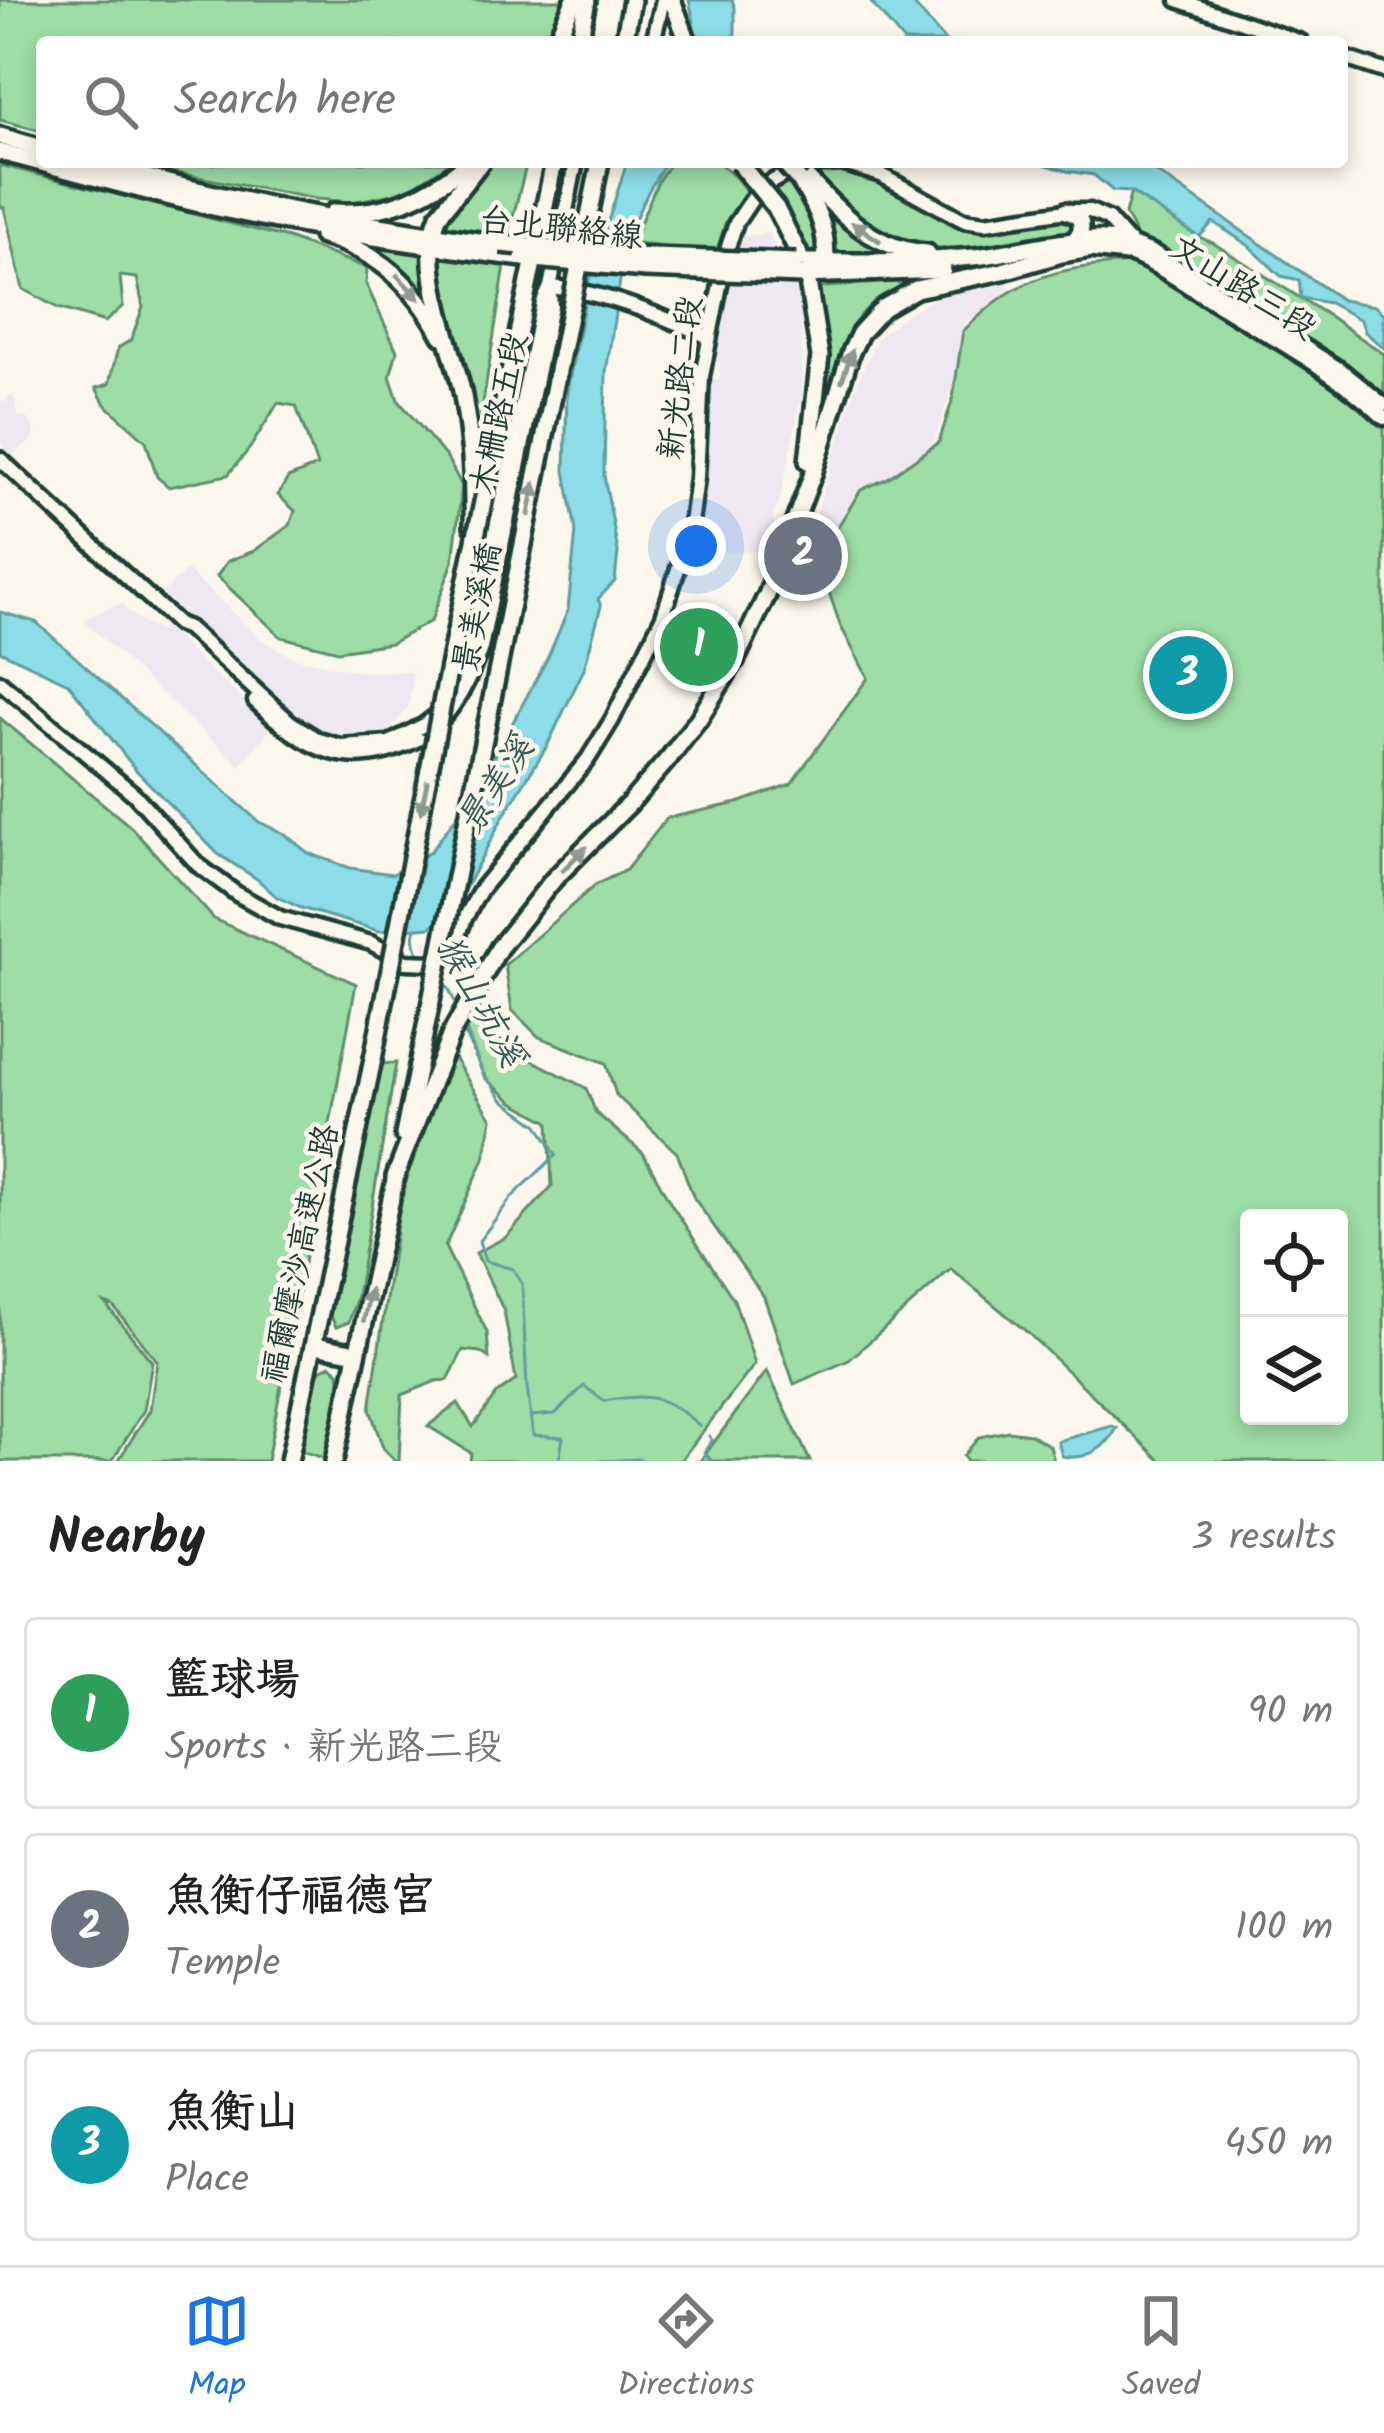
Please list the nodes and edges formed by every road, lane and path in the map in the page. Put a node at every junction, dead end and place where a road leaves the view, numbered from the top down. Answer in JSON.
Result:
{"nodes":[{"id":1,"x":632,"y":0,"type":"edge"},
{"id":2,"x":668,"y":0,"type":"edge"},
{"id":3,"x":1178,"y":0,"type":"edge"},
{"id":4,"x":580,"y":4,"type":"edge"},
{"id":5,"x":559,"y":36,"type":"edge"},
{"id":6,"x":579,"y":36,"type":"edge"},
{"id":7,"x":625,"y":36,"type":"edge"},
{"id":8,"x":655,"y":36,"type":"edge"},
{"id":9,"x":685,"y":36,"type":"edge"},
{"id":10,"x":1283,"y":36,"type":"edge"},
{"id":11,"x":1348,"y":59,"type":"edge"},
{"id":12,"x":1384,"y":71,"type":"edge"},
{"id":13,"x":0,"y":136,"type":"edge"},
{"id":14,"x":36,"y":145,"type":"edge"},
{"id":15,"x":0,"y":152,"type":"edge"},
{"id":16,"x":36,"y":161,"type":"edge"},
{"id":17,"x":61,"y":168,"type":"edge"},
{"id":18,"x":111,"y":168,"type":"edge"},
{"id":19,"x":461,"y":168,"type":"edge"},
{"id":20,"x":476,"y":168,"type":"edge"},
{"id":21,"x":553,"y":168,"type":"edge"},
{"id":22,"x":575,"y":168,"type":"edge"},
{"id":23,"x":599,"y":168,"type":"edge"},
{"id":24,"x":743,"y":168,"type":"edge"},
{"id":25,"x":791,"y":168,"type":"edge"},
{"id":26,"x":802,"y":168,"type":"edge"},
{"id":27,"x":858,"y":168,"type":"edge"},
{"id":28,"x":803,"y":179,"type":"junction"},
{"id":29,"x":206,"y":190,"type":"junction"},
{"id":30,"x":186,"y":201,"type":"junction"},
{"id":31,"x":1066,"y":211,"type":"junction"},
{"id":32,"x":432,"y":241,"type":"junction"},
{"id":33,"x":1073,"y":241,"type":"junction"},
{"id":34,"x":1127,"y":248,"type":"junction"},
{"id":35,"x":1020,"y":251,"type":"junction"},
{"id":36,"x":1058,"y":255,"type":"junction"},
{"id":37,"x":809,"y":269,"type":"junction"},
{"id":38,"x":722,"y":273,"type":"junction"},
{"id":39,"x":555,"y":288,"type":"junction"},
{"id":40,"x":709,"y":337,"type":"junction"},
{"id":41,"x":463,"y":397,"type":"junction"},
{"id":42,"x":1384,"y":405,"type":"edge"},
{"id":43,"x":1384,"y":418,"type":"edge"},
{"id":44,"x":0,"y":459,"type":"edge"},
{"id":45,"x":796,"y":516,"type":"junction"},
{"id":46,"x":454,"y":641,"type":"junction"},
{"id":47,"x":0,"y":682,"type":"edge"},
{"id":48,"x":373,"y":1059,"type":"joint"},
{"id":49,"x":395,"y":1177,"type":"junction"},
{"id":50,"x":315,"y":1345,"type":"junction"},
{"id":51,"x":357,"y":1353,"type":"junction"},
{"id":52,"x":289,"y":1461,"type":"edge"},
{"id":53,"x":334,"y":1461,"type":"edge"}],
"edges":[{"from":1,"to":7,"type":"highway"},
{"from":2,"to":8,"type":"main road"},
{"from":2,"to":9,"type":"highway"},
{"from":3,"to":10,"type":"main road"},
{"from":4,"to":5,"type":"highway"},
{"from":4,"to":6,"type":"highway"},
{"from":11,"to":12,"type":"main road"},
{"from":13,"to":14,"type":"highway"},
{"from":15,"to":16,"type":"highway","name":"台北聯絡線"},
{"from":17,"to":30,"type":"highway","name":"台北聯絡線"},
{"from":18,"to":29,"type":"highway","name":"台北聯絡線"},
{"from":19,"to":29,"type":"highway"},
{"from":20,"to":32,"type":"highway"},
{"from":21,"to":46,"type":"highway","name":"景美溪橋","bridge":true},
{"from":22,"to":39,"type":"main road","name":"木柵路五段"},
{"from":49,"to":23,"type":"highway","name":"景美溪橋","one_way":true,"bridge":true},
{"from":24,"to":37,"type":"highway","bridge":true},
{"from":25,"to":28,"type":"highway","bridge":true},
{"from":26,"to":38,"type":"main road","name":"新光路二段"},
{"from":27,"to":31,"type":"main road","name":"新光路二段"},
{"from":35,"to":28,"type":"highway","one_way":true},
{"from":28,"to":37,"type":"highway"},
{"from":29,"to":32,"type":"highway","name":"台北聯絡線"},
{"from":30,"to":32,"type":"highway","name":"台北聯絡線"},
{"from":30,"to":41,"type":"highway","one_way":true},
{"from":31,"to":33,"type":"highway"},
{"from":31,"to":34,"type":"main road","name":"新光路二段"},
{"from":32,"to":37,"type":"highway","name":"台北聯絡線","bridge":true},
{"from":32,"to":38,"type":"highway","name":"台北聯絡線","bridge":true},
{"from":32,"to":41,"type":"highway"},
{"from":33,"to":34,"type":"highway","name":"台北聯絡線"},
{"from":33,"to":35,"type":"highway","name":"台北聯絡線"},
{"from":34,"to":36,"type":"highway","name":"台北聯絡線"},
{"from":34,"to":42,"type":"main road","name":"文山路三段"},
{"from":34,"to":43,"type":"main road","name":"文山路三段"},
{"from":35,"to":37,"type":"highway","name":"台北聯絡線"},
{"from":36,"to":37,"type":"highway","name":"台北聯絡線"},
{"from":45,"to":36,"type":"highway","one_way":true},
{"from":37,"to":38,"type":"highway","name":"台北聯絡線","bridge":true},
{"from":37,"to":45,"type":"highway"},
{"from":38,"to":40,"type":"main road","name":"新光路二段"},
{"from":39,"to":40,"type":"main road"},
{"from":39,"to":44,"type":"main road","name":"木柵路五段"},
{"from":40,"to":47,"type":"main road","name":"新光路二段","bridge":true},
{"from":41,"to":46,"type":"highway","bridge":true},
{"from":49,"to":45,"type":"highway","one_way":true},
{"from":46,"to":48,"type":"highway","name":"景美溪橋","one_way":true,"bridge":true},
{"from":48,"to":50,"type":"highway","name":"福爾摩沙高速公路"},
{"from":51,"to":49,"type":"highway","one_way":true},
{"from":50,"to":51,"type":"highway"},
{"from":50,"to":52,"type":"highway","name":"福爾摩沙高速公路"},
{"from":51,"to":53,"type":"highway"}]}
